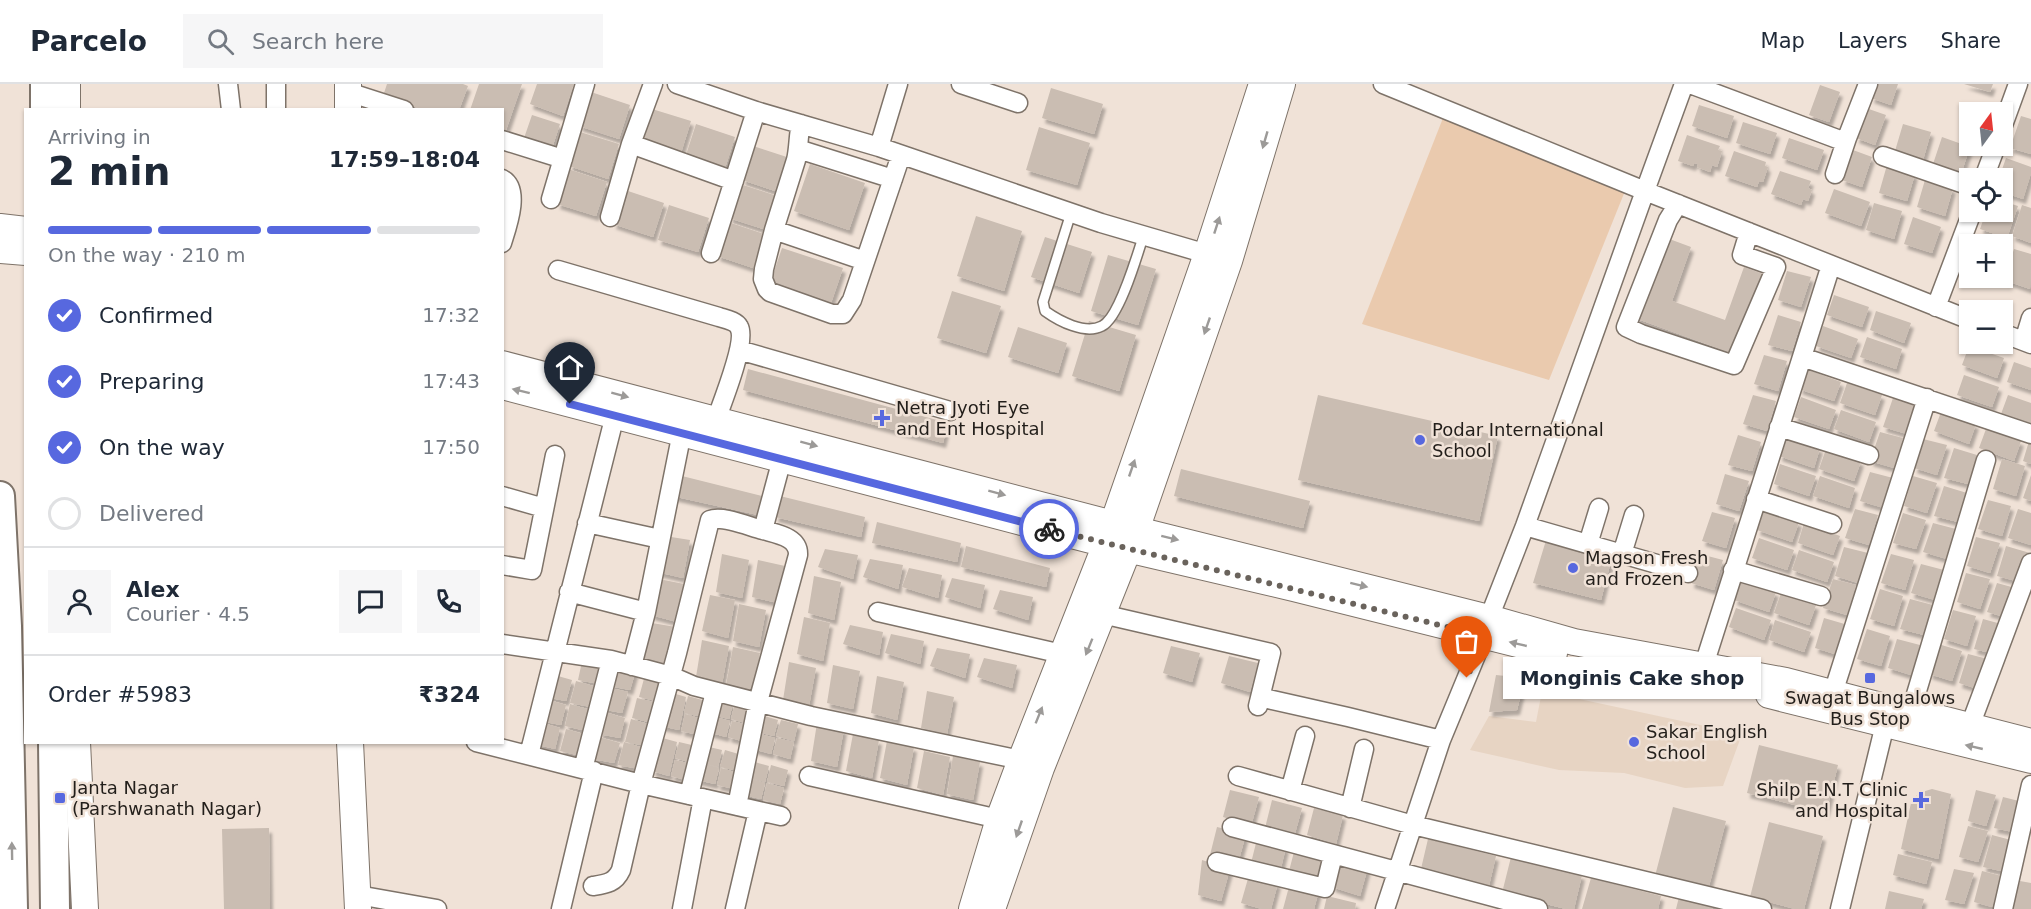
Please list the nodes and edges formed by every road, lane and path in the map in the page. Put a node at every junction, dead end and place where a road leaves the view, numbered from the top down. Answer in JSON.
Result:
{"nodes":[{"id":1,"x":45,"y":84,"type":"edge"},
{"id":2,"x":67,"y":84,"type":"edge"},
{"id":3,"x":228,"y":84,"type":"edge"},
{"id":4,"x":276,"y":84,"type":"edge"},
{"id":5,"x":585,"y":84,"type":"edge"},
{"id":6,"x":653,"y":84,"type":"edge"},
{"id":7,"x":677,"y":84,"type":"edge"},
{"id":8,"x":898,"y":84,"type":"edge"},
{"id":9,"x":961,"y":84,"type":"edge"},
{"id":10,"x":1262,"y":84,"type":"edge"},
{"id":11,"x":1282,"y":84,"type":"edge"},
{"id":12,"x":1383,"y":84,"type":"edge"},
{"id":13,"x":1684,"y":84,"type":"edge"},
{"id":14,"x":1690,"y":84,"type":"edge"},
{"id":15,"x":1868,"y":84,"type":"edge"},
{"id":16,"x":2018,"y":84,"type":"edge"},
{"id":17,"x":991,"y":89,"type":"edge"},
{"id":18,"x":722,"y":91,"type":"edge"},
{"id":19,"x":348,"y":95,"type":"edge"},
{"id":20,"x":2011,"y":102,"type":"edge"},
{"id":21,"x":1018,"y":103,"type":"dead end"},
{"id":22,"x":45,"y":108,"type":"edge"},
{"id":23,"x":67,"y":108,"type":"edge"},
{"id":24,"x":231,"y":108,"type":"edge"},
{"id":25,"x":276,"y":108,"type":"edge"},
{"id":26,"x":397,"y":108,"type":"edge"},
{"id":27,"x":756,"y":111,"type":"junction"},
{"id":28,"x":801,"y":124,"type":"junction"},
{"id":29,"x":1847,"y":138,"type":"junction"},
{"id":30,"x":504,"y":141,"type":"edge"},
{"id":31,"x":631,"y":144,"type":"junction"},
{"id":32,"x":879,"y":147,"type":"junction"},
{"id":33,"x":798,"y":149,"type":"junction"},
{"id":34,"x":901,"y":155,"type":"junction"},
{"id":35,"x":1883,"y":156,"type":"dead end"},
{"id":36,"x":562,"y":159,"type":"junction"},
{"id":37,"x":1835,"y":174,"type":"dead end"},
{"id":38,"x":893,"y":179,"type":"junction"},
{"id":39,"x":504,"y":180,"type":"edge"},
{"id":40,"x":734,"y":181,"type":"junction"},
{"id":41,"x":1959,"y":182,"type":"edge"},
{"id":42,"x":1645,"y":191,"type":"junction"},
{"id":43,"x":551,"y":199,"type":"dead end"},
{"id":44,"x":1678,"y":204,"type":"junction"},
{"id":45,"x":1071,"y":213,"type":"junction"},
{"id":46,"x":610,"y":217,"type":"dead end"},
{"id":47,"x":505,"y":220,"type":"edge"},
{"id":48,"x":1968,"y":222,"type":"edge"},
{"id":49,"x":0,"y":227,"type":"edge"},
{"id":50,"x":24,"y":230,"type":"edge"},
{"id":51,"x":774,"y":230,"type":"junction"},
{"id":52,"x":1749,"y":232,"type":"junction"},
{"id":53,"x":1143,"y":237,"type":"junction"},
{"id":54,"x":0,"y":250,"type":"edge"},
{"id":55,"x":24,"y":252,"type":"edge"},
{"id":56,"x":711,"y":253,"type":"dead end"},
{"id":57,"x":1207,"y":254,"type":"junction"},
{"id":58,"x":865,"y":261,"type":"junction"},
{"id":59,"x":1831,"y":265,"type":"junction"},
{"id":60,"x":558,"y":270,"type":"dead end"},
{"id":61,"x":1936,"y":307,"type":"junction"},
{"id":62,"x":1959,"y":316,"type":"edge"},
{"id":63,"x":2031,"y":318,"type":"edge"},
{"id":64,"x":2027,"y":342,"type":"edge"},
{"id":65,"x":739,"y":350,"type":"junction"},
{"id":66,"x":1802,"y":357,"type":"junction"},
{"id":67,"x":504,"y":365,"type":"edge"},
{"id":68,"x":504,"y":387,"type":"edge"},
{"id":69,"x":1927,"y":398,"type":"junction"},
{"id":70,"x":950,"y":411,"type":"dead end"},
{"id":71,"x":615,"y":415,"type":"junction"},
{"id":72,"x":716,"y":420,"type":"junction"},
{"id":73,"x":1779,"y":428,"type":"junction"},
{"id":74,"x":682,"y":432,"type":"junction"},
{"id":75,"x":2031,"y":434,"type":"edge"},
{"id":76,"x":555,"y":455,"type":"dead end"},
{"id":77,"x":1869,"y":455,"type":"dead end"},
{"id":78,"x":782,"y":459,"type":"junction"},
{"id":79,"x":1986,"y":460,"type":"dead end"},
{"id":80,"x":0,"y":496,"type":"edge"},
{"id":81,"x":504,"y":497,"type":"edge"},
{"id":82,"x":1756,"y":499,"type":"junction"},
{"id":83,"x":544,"y":507,"type":"junction"},
{"id":84,"x":1599,"y":508,"type":"dead end"},
{"id":85,"x":1634,"y":515,"type":"dead end"},
{"id":86,"x":587,"y":523,"type":"junction"},
{"id":87,"x":1832,"y":525,"type":"dead end"},
{"id":88,"x":1525,"y":526,"type":"junction"},
{"id":89,"x":763,"y":530,"type":"junction"},
{"id":90,"x":1121,"y":537,"type":"junction"},
{"id":91,"x":660,"y":539,"type":"junction"},
{"id":92,"x":1588,"y":544,"type":"junction"},
{"id":93,"x":1622,"y":554,"type":"junction"},
{"id":94,"x":2031,"y":563,"type":"edge"},
{"id":95,"x":504,"y":566,"type":"edge"},
{"id":96,"x":1733,"y":570,"type":"junction"},
{"id":97,"x":1688,"y":573,"type":"dead end"},
{"id":98,"x":569,"y":592,"type":"junction"},
{"id":99,"x":1821,"y":596,"type":"dead end"},
{"id":100,"x":646,"y":612,"type":"junction"},
{"id":101,"x":878,"y":612,"type":"dead end"},
{"id":102,"x":1102,"y":614,"type":"junction"},
{"id":103,"x":3,"y":626,"type":"edge"},
{"id":104,"x":1486,"y":627,"type":"junction"},
{"id":105,"x":504,"y":644,"type":"edge"},
{"id":106,"x":555,"y":650,"type":"junction"},
{"id":107,"x":1062,"y":654,"type":"junction"},
{"id":108,"x":611,"y":660,"type":"junction"},
{"id":109,"x":632,"y":666,"type":"junction"},
{"id":110,"x":1702,"y":674,"type":"junction"},
{"id":111,"x":671,"y":676,"type":"junction"},
{"id":112,"x":715,"y":692,"type":"junction"},
{"id":113,"x":1833,"y":693,"type":"junction"},
{"id":114,"x":758,"y":702,"type":"junction"},
{"id":115,"x":1895,"y":715,"type":"junction"},
{"id":116,"x":1970,"y":726,"type":"junction"},
{"id":117,"x":1305,"y":736,"type":"dead end"},
{"id":118,"x":1442,"y":740,"type":"junction"},
{"id":119,"x":2031,"y":742,"type":"edge"},
{"id":120,"x":53,"y":744,"type":"edge"},
{"id":121,"x":77,"y":744,"type":"edge"},
{"id":122,"x":350,"y":744,"type":"edge"},
{"id":123,"x":484,"y":744,"type":"edge"},
{"id":124,"x":1364,"y":750,"type":"dead end"},
{"id":125,"x":529,"y":755,"type":"junction"},
{"id":126,"x":1021,"y":760,"type":"junction"},
{"id":127,"x":2031,"y":760,"type":"edge"},
{"id":128,"x":589,"y":770,"type":"junction"},
{"id":129,"x":809,"y":776,"type":"dead end"},
{"id":130,"x":1238,"y":776,"type":"dead end"},
{"id":131,"x":641,"y":784,"type":"junction"},
{"id":132,"x":2031,"y":785,"type":"edge"},
{"id":133,"x":1290,"y":791,"type":"junction"},
{"id":134,"x":696,"y":797,"type":"junction"},
{"id":135,"x":737,"y":806,"type":"junction"},
{"id":136,"x":1350,"y":808,"type":"junction"},
{"id":137,"x":758,"y":811,"type":"junction"},
{"id":138,"x":781,"y":816,"type":"dead end"},
{"id":139,"x":999,"y":819,"type":"junction"},
{"id":140,"x":1413,"y":825,"type":"junction"},
{"id":141,"x":1232,"y":827,"type":"dead end"},
{"id":142,"x":1333,"y":855,"type":"junction"},
{"id":143,"x":1216,"y":862,"type":"dead end"},
{"id":144,"x":1398,"y":872,"type":"junction"},
{"id":145,"x":593,"y":886,"type":"dead end"},
{"id":146,"x":358,"y":902,"type":"edge"},
{"id":147,"x":1505,"y":905,"type":"edge"},
{"id":148,"x":13,"y":909,"type":"edge"},
{"id":149,"x":56,"y":909,"type":"edge"},
{"id":150,"x":85,"y":909,"type":"edge"},
{"id":151,"x":437,"y":909,"type":"edge"},
{"id":152,"x":561,"y":909,"type":"edge"},
{"id":153,"x":682,"y":909,"type":"edge"},
{"id":154,"x":735,"y":909,"type":"edge"},
{"id":155,"x":972,"y":909,"type":"edge"},
{"id":156,"x":993,"y":909,"type":"edge"},
{"id":157,"x":1385,"y":909,"type":"edge"},
{"id":158,"x":1538,"y":909,"type":"edge"},
{"id":159,"x":1762,"y":909,"type":"edge"},
{"id":160,"x":1840,"y":909,"type":"edge"},
{"id":161,"x":2003,"y":909,"type":"edge"}],
"edges":[{"from":1,"to":22,"type":"main road"},
{"from":2,"to":23,"type":"main road"},
{"from":3,"to":24,"type":"street"},
{"from":4,"to":25,"type":"street"},
{"from":5,"to":36,"type":"street"},
{"from":6,"to":31,"type":"street"},
{"from":7,"to":18,"type":"street"},
{"from":8,"to":32,"type":"street"},
{"from":9,"to":17,"type":"street"},
{"from":57,"to":10,"type":"main road","one_way":true},
{"from":11,"to":90,"type":"main road","one_way":true},
{"from":12,"to":42,"type":"street"},
{"from":13,"to":42,"type":"street"},
{"from":14,"to":29,"type":"street"},
{"from":15,"to":29,"type":"street"},
{"from":16,"to":20,"type":"street"},
{"from":17,"to":21,"type":"street"},
{"from":18,"to":27,"type":"street"},
{"from":19,"to":26,"type":"street"},
{"from":27,"to":28,"type":"street"},
{"from":27,"to":40,"type":"street"},
{"from":28,"to":32,"type":"street"},
{"from":28,"to":33,"type":"street"},
{"from":29,"to":37,"type":"street"},
{"from":30,"to":36,"type":"street"},
{"from":31,"to":40,"type":"street"},
{"from":31,"to":46,"type":"street"},
{"from":32,"to":34,"type":"street"},
{"from":33,"to":38,"type":"street"},
{"from":33,"to":51,"type":"street"},
{"from":34,"to":38,"type":"street"},
{"from":34,"to":45,"type":"street"},
{"from":35,"to":41,"type":"street"},
{"from":36,"to":43,"type":"street"},
{"from":38,"to":58,"type":"street"},
{"from":39,"to":47,"type":"street"},
{"from":40,"to":56,"type":"street"},
{"from":42,"to":44,"type":"street"},
{"from":42,"to":88,"type":"street"},
{"from":44,"to":52,"type":"street"},
{"from":44,"to":52,"type":"street"},
{"from":45,"to":53,"type":"street"},
{"from":45,"to":53,"type":"lane"},
{"from":48,"to":61,"type":"street"},
{"from":49,"to":50,"type":"main road"},
{"from":51,"to":58,"type":"street"},
{"from":51,"to":58,"type":"street"},
{"from":52,"to":59,"type":"street"},
{"from":53,"to":57,"type":"street"},
{"from":54,"to":55,"type":"main road"},
{"from":90,"to":57,"type":"main road","one_way":true},
{"from":59,"to":61,"type":"street"},
{"from":59,"to":66,"type":"street"},
{"from":60,"to":65,"type":"street"},
{"from":61,"to":62,"type":"street"},
{"from":63,"to":64,"type":"street"},
{"from":65,"to":70,"type":"street"},
{"from":65,"to":72,"type":"street"},
{"from":66,"to":69,"type":"street"},
{"from":66,"to":73,"type":"street"},
{"from":67,"to":72,"type":"main road","one_way":true},
{"from":71,"to":68,"type":"main road","one_way":true},
{"from":69,"to":75,"type":"street"},
{"from":69,"to":113,"type":"street"},
{"from":71,"to":74,"type":"main road"},
{"from":71,"to":86,"type":"street"},
{"from":72,"to":90,"type":"main road","one_way":true},
{"from":73,"to":77,"type":"street"},
{"from":73,"to":82,"type":"street"},
{"from":74,"to":78,"type":"main road"},
{"from":74,"to":91,"type":"street"},
{"from":76,"to":83,"type":"street"},
{"from":78,"to":89,"type":"street"},
{"from":78,"to":90,"type":"main road"},
{"from":79,"to":115,"type":"street"},
{"from":80,"to":103,"type":"main road"},
{"from":81,"to":83,"type":"street"},
{"from":82,"to":87,"type":"street"},
{"from":82,"to":96,"type":"street"},
{"from":83,"to":95,"type":"street"},
{"from":84,"to":92,"type":"street"},
{"from":85,"to":93,"type":"street"},
{"from":86,"to":91,"type":"street"},
{"from":86,"to":98,"type":"street"},
{"from":88,"to":92,"type":"street"},
{"from":88,"to":104,"type":"street"},
{"from":89,"to":111,"type":"street"},
{"from":89,"to":114,"type":"street"},
{"from":90,"to":102,"type":"main road"},
{"from":90,"to":104,"type":"main road"},
{"from":90,"to":107,"type":"main road"},
{"from":91,"to":100,"type":"street"},
{"from":92,"to":93,"type":"street"},
{"from":93,"to":97,"type":"street"},
{"from":94,"to":116,"type":"street"},
{"from":96,"to":99,"type":"street"},
{"from":96,"to":110,"type":"street"},
{"from":98,"to":100,"type":"street"},
{"from":98,"to":106,"type":"street"},
{"from":100,"to":109,"type":"street"},
{"from":101,"to":107,"type":"street"},
{"from":102,"to":118,"type":"street"},
{"from":102,"to":156,"type":"main road","one_way":true},
{"from":148,"to":103,"type":"main road","one_way":true},
{"from":104,"to":110,"type":"main road"},
{"from":104,"to":118,"type":"street"},
{"from":105,"to":106,"type":"street"},
{"from":106,"to":108,"type":"street"},
{"from":106,"to":125,"type":"street"},
{"from":126,"to":107,"type":"main road","one_way":true},
{"from":108,"to":109,"type":"street"},
{"from":108,"to":128,"type":"street"},
{"from":109,"to":111,"type":"street"},
{"from":110,"to":113,"type":"main road"},
{"from":110,"to":115,"type":"main road"},
{"from":111,"to":112,"type":"street"},
{"from":111,"to":131,"type":"street"},
{"from":112,"to":114,"type":"street"},
{"from":112,"to":134,"type":"street"},
{"from":113,"to":115,"type":"main road"},
{"from":114,"to":126,"type":"street"},
{"from":114,"to":135,"type":"street"},
{"from":115,"to":116,"type":"main road"},
{"from":127,"to":115,"type":"main road","one_way":true},
{"from":115,"to":160,"type":"street"},
{"from":116,"to":119,"type":"main road"},
{"from":117,"to":133,"type":"street"},
{"from":118,"to":140,"type":"street"},
{"from":120,"to":149,"type":"main road"},
{"from":121,"to":150,"type":"main road"},
{"from":122,"to":146,"type":"main road"},
{"from":123,"to":125,"type":"street"},
{"from":124,"to":136,"type":"street"},
{"from":125,"to":128,"type":"street"},
{"from":126,"to":139,"type":"main road"},
{"from":128,"to":131,"type":"street"},
{"from":128,"to":152,"type":"street"},
{"from":129,"to":139,"type":"street"},
{"from":130,"to":133,"type":"street"},
{"from":131,"to":134,"type":"street"},
{"from":131,"to":145,"type":"street"},
{"from":132,"to":161,"type":"street"},
{"from":133,"to":136,"type":"street"},
{"from":134,"to":135,"type":"street"},
{"from":134,"to":153,"type":"street"},
{"from":135,"to":137,"type":"street"},
{"from":136,"to":140,"type":"street"},
{"from":137,"to":138,"type":"street"},
{"from":137,"to":154,"type":"street"},
{"from":139,"to":155,"type":"main road"},
{"from":140,"to":144,"type":"street"},
{"from":140,"to":159,"type":"street"},
{"from":141,"to":142,"type":"street"},
{"from":142,"to":143,"type":"street"},
{"from":142,"to":144,"type":"street"},
{"from":144,"to":147,"type":"street"},
{"from":144,"to":157,"type":"street"},
{"from":146,"to":151,"type":"street"},
{"from":147,"to":158,"type":"street"}]}
